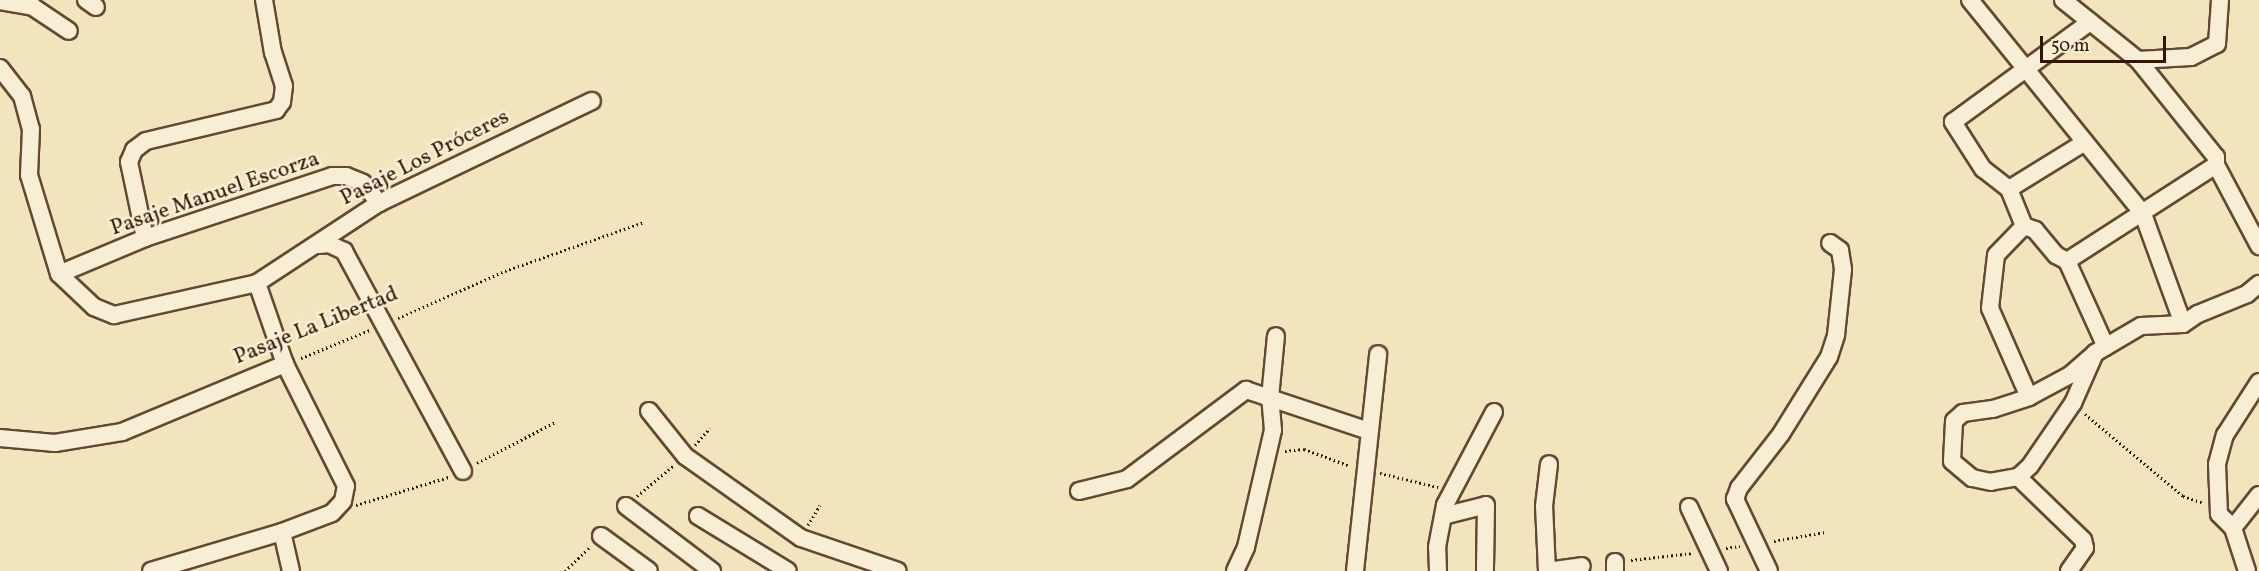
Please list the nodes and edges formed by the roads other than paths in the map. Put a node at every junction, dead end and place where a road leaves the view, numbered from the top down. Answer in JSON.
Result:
{"nodes":[{"id":1,"x":264,"y":0,"type":"edge"},
{"id":2,"x":1970,"y":0,"type":"edge"},
{"id":3,"x":2063,"y":0,"type":"edge"},
{"id":4,"x":2220,"y":0,"type":"edge"},
{"id":5,"x":0,"y":1,"type":"edge"},
{"id":6,"x":2090,"y":22,"type":"junction"},
{"id":7,"x":69,"y":31,"type":"dead end"},
{"id":8,"x":2138,"y":60,"type":"junction"},
{"id":9,"x":2025,"y":67,"type":"junction"},
{"id":10,"x":0,"y":68,"type":"edge"},
{"id":11,"x":592,"y":101,"type":"dead end"},
{"id":12,"x":2085,"y":142,"type":"junction"},
{"id":13,"x":2216,"y":165,"type":"junction"},
{"id":14,"x":2009,"y":189,"type":"junction"},
{"id":15,"x":379,"y":203,"type":"junction"},
{"id":16,"x":2144,"y":214,"type":"junction"},
{"id":17,"x":2024,"y":226,"type":"junction"},
{"id":18,"x":145,"y":238,"type":"junction"},
{"id":19,"x":1830,"y":243,"type":"dead end"},
{"id":20,"x":319,"y":245,"type":"junction"},
{"id":21,"x":2259,"y":246,"type":"edge"},
{"id":22,"x":2067,"y":261,"type":"junction"},
{"id":23,"x":59,"y":274,"type":"junction"},
{"id":24,"x":257,"y":283,"type":"junction"},
{"id":25,"x":2259,"y":284,"type":"edge"},
{"id":26,"x":2183,"y":324,"type":"junction"},
{"id":27,"x":1276,"y":336,"type":"dead end"},
{"id":28,"x":2101,"y":350,"type":"junction"},
{"id":29,"x":1378,"y":354,"type":"dead end"},
{"id":30,"x":285,"y":364,"type":"junction"},
{"id":31,"x":2259,"y":382,"type":"edge"},
{"id":32,"x":2029,"y":397,"type":"junction"},
{"id":33,"x":1270,"y":398,"type":"junction"},
{"id":34,"x":649,"y":411,"type":"dead end"},
{"id":35,"x":1494,"y":412,"type":"dead end"},
{"id":36,"x":1369,"y":431,"type":"junction"},
{"id":37,"x":0,"y":438,"type":"edge"},
{"id":38,"x":1549,"y":464,"type":"dead end"},
{"id":39,"x":463,"y":471,"type":"dead end"},
{"id":40,"x":2018,"y":477,"type":"junction"},
{"id":41,"x":1078,"y":491,"type":"dead end"},
{"id":42,"x":2259,"y":495,"type":"edge"},
{"id":43,"x":626,"y":506,"type":"road end"},
{"id":44,"x":1689,"y":507,"type":"dead end"},
{"id":45,"x":698,"y":516,"type":"dead end"},
{"id":46,"x":1443,"y":516,"type":"junction"},
{"id":47,"x":2233,"y":528,"type":"junction"},
{"id":48,"x":282,"y":532,"type":"junction"},
{"id":49,"x":601,"y":536,"type":"road end"},
{"id":50,"x":1582,"y":566,"type":"dead end"},
{"id":51,"x":152,"y":571,"type":"edge"},
{"id":52,"x":291,"y":571,"type":"edge"},
{"id":53,"x":649,"y":571,"type":"edge"},
{"id":54,"x":712,"y":571,"type":"edge"},
{"id":55,"x":788,"y":571,"type":"edge"},
{"id":56,"x":898,"y":571,"type":"edge"},
{"id":57,"x":1235,"y":571,"type":"edge"},
{"id":58,"x":1356,"y":571,"type":"edge"},
{"id":59,"x":1438,"y":571,"type":"edge"},
{"id":60,"x":1485,"y":571,"type":"edge"},
{"id":61,"x":1546,"y":571,"type":"edge"},
{"id":62,"x":1719,"y":571,"type":"edge"},
{"id":63,"x":1769,"y":571,"type":"edge"},
{"id":64,"x":2069,"y":571,"type":"edge"},
{"id":65,"x":2247,"y":571,"type":"edge"}],
"edges":[{"from":1,"to":18,"type":"street"},
{"from":2,"to":9,"type":"street"},
{"from":3,"to":6,"type":"street"},
{"from":4,"to":8,"type":"street"},
{"from":5,"to":7,"type":"street"},
{"from":6,"to":8,"type":"street"},
{"from":6,"to":9,"type":"street"},
{"from":8,"to":13,"type":"street"},
{"from":9,"to":12,"type":"street"},
{"from":9,"to":14,"type":"street"},
{"from":10,"to":23,"type":"street"},
{"from":11,"to":15,"type":"street","name":"Pasaje Los Próceres"},
{"from":12,"to":14,"type":"street"},
{"from":12,"to":16,"type":"street"},
{"from":13,"to":16,"type":"street"},
{"from":13,"to":21,"type":"street"},
{"from":14,"to":17,"type":"street"},
{"from":15,"to":18,"type":"street","name":"Pasaje Manuel Escorza"},
{"from":15,"to":20,"type":"street","name":"Pasaje Los Próceres"},
{"from":16,"to":22,"type":"street"},
{"from":16,"to":26,"type":"street"},
{"from":17,"to":22,"type":"street"},
{"from":17,"to":32,"type":"street"},
{"from":18,"to":23,"type":"street","name":"Pasaje Manuel Escorza"},
{"from":19,"to":63,"type":"street"},
{"from":20,"to":24,"type":"street","name":"Pasaje Los Próceres"},
{"from":20,"to":39,"type":"street"},
{"from":22,"to":28,"type":"street"},
{"from":23,"to":24,"type":"street","name":"Pasaje Los Próceres"},
{"from":24,"to":30,"type":"street"},
{"from":25,"to":26,"type":"street"},
{"from":26,"to":28,"type":"street"},
{"from":27,"to":33,"type":"street"},
{"from":28,"to":32,"type":"street"},
{"from":28,"to":40,"type":"street"},
{"from":29,"to":36,"type":"street"},
{"from":30,"to":37,"type":"street","name":"Pasaje La Libertad"},
{"from":30,"to":48,"type":"street"},
{"from":31,"to":47,"type":"street"},
{"from":32,"to":40,"type":"street"},
{"from":33,"to":36,"type":"street"},
{"from":33,"to":41,"type":"street"},
{"from":33,"to":57,"type":"street"},
{"from":34,"to":56,"type":"street"},
{"from":35,"to":46,"type":"street"},
{"from":36,"to":58,"type":"street"},
{"from":38,"to":61,"type":"street"},
{"from":40,"to":64,"type":"street"},
{"from":42,"to":47,"type":"street"},
{"from":43,"to":54,"type":"street"},
{"from":44,"to":62,"type":"street"},
{"from":45,"to":55,"type":"street"},
{"from":46,"to":59,"type":"street"},
{"from":46,"to":60,"type":"street"},
{"from":47,"to":65,"type":"street"},
{"from":48,"to":51,"type":"street"},
{"from":48,"to":52,"type":"street"},
{"from":49,"to":53,"type":"street"},
{"from":50,"to":61,"type":"street"}]}
